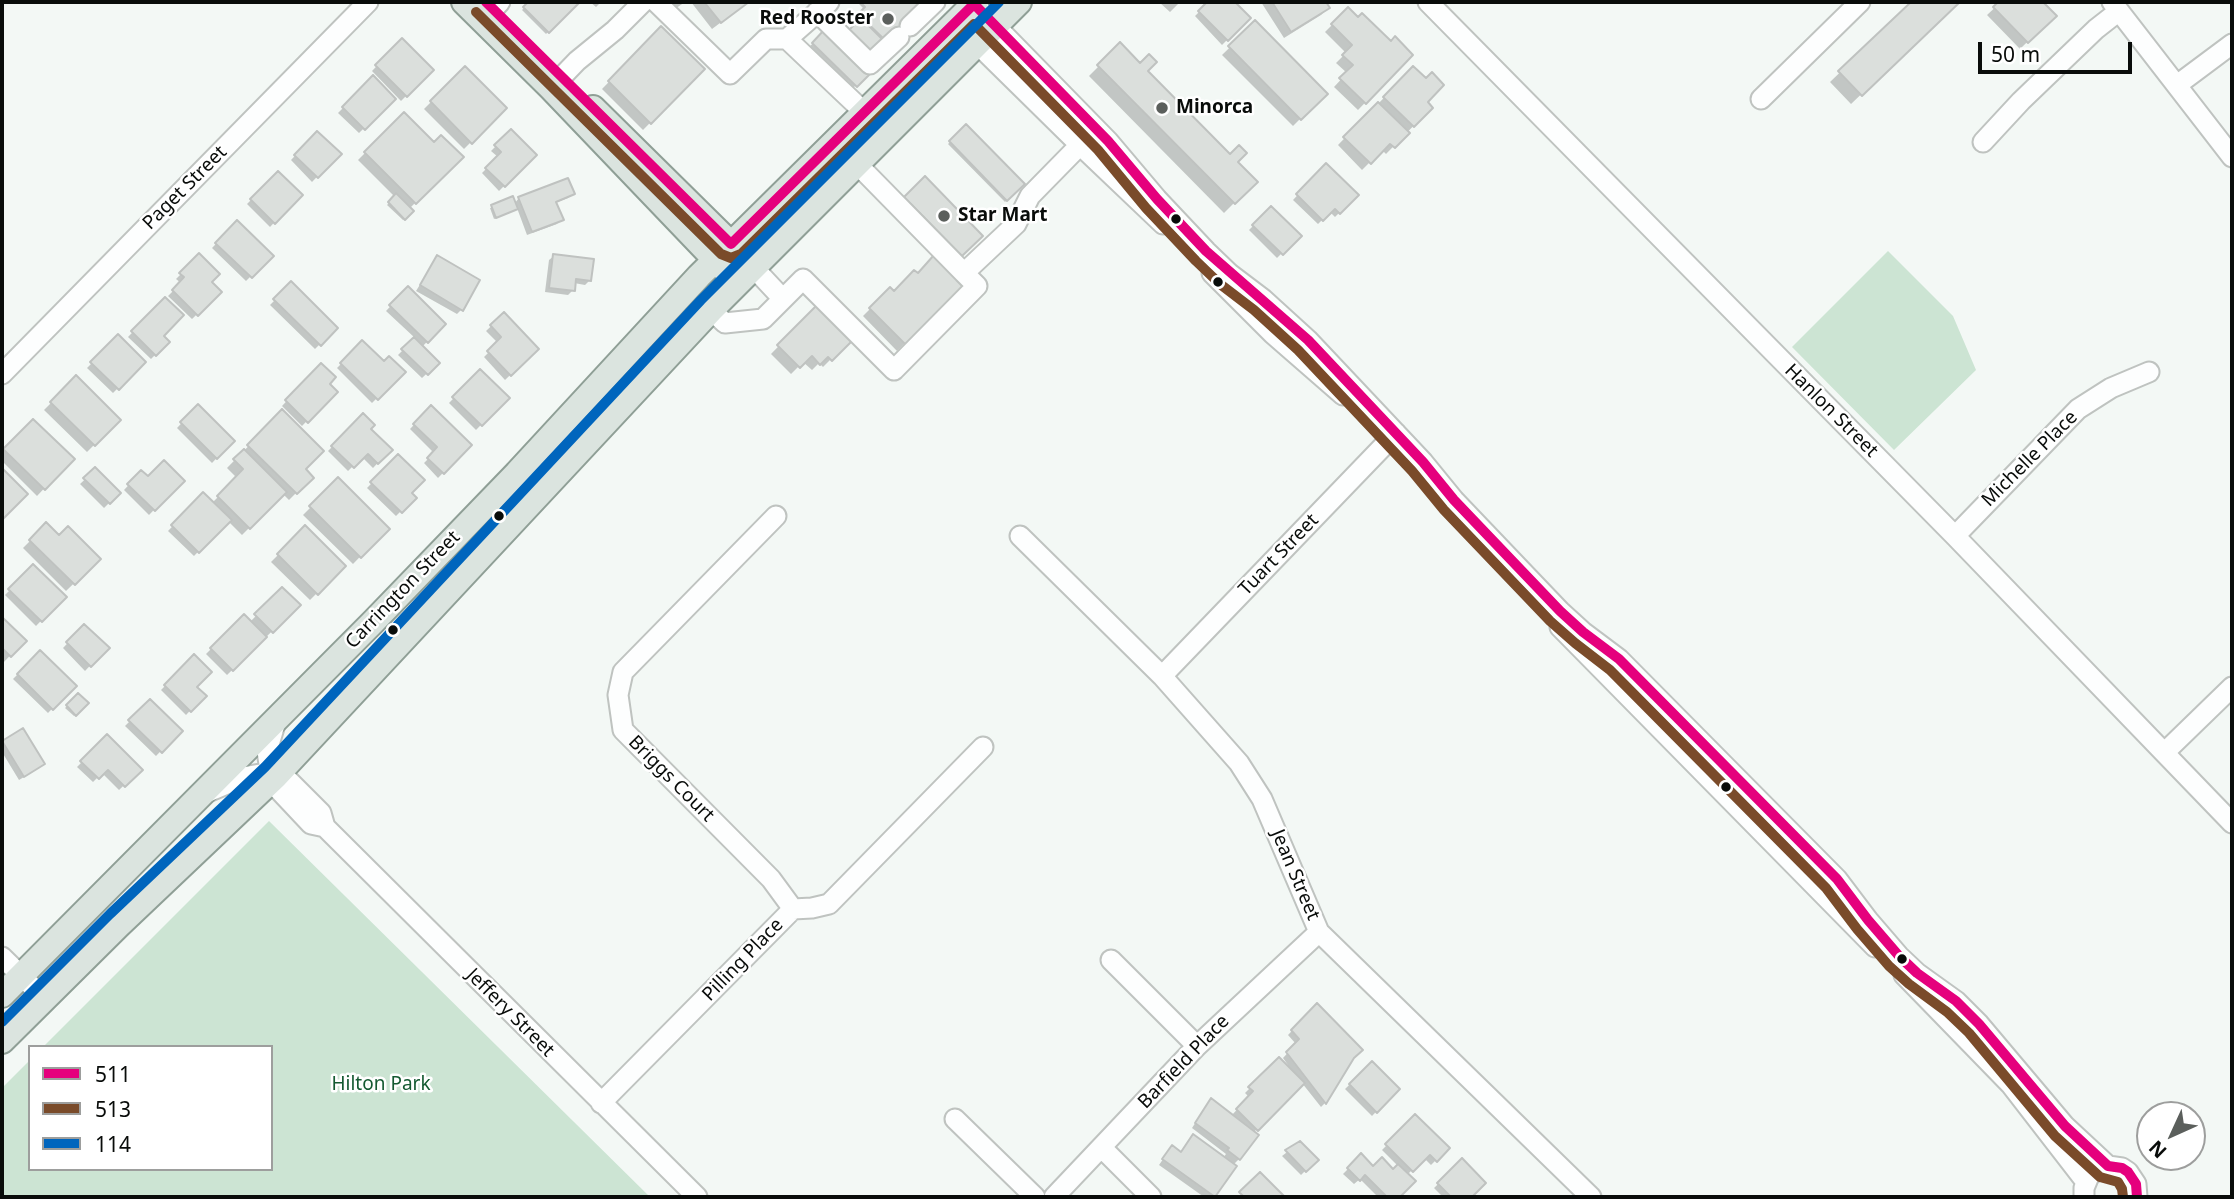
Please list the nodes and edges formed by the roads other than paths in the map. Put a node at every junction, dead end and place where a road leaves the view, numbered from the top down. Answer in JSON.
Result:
{"nodes":[{"id":1,"x":368,"y":2,"type":"edge"},
{"id":2,"x":464,"y":2,"type":"edge"},
{"id":3,"x":643,"y":2,"type":"edge"},
{"id":4,"x":656,"y":2,"type":"edge"},
{"id":5,"x":935,"y":2,"type":"edge"},
{"id":6,"x":1019,"y":2,"type":"edge"},
{"id":7,"x":1427,"y":2,"type":"edge"},
{"id":8,"x":1860,"y":2,"type":"edge"},
{"id":9,"x":975,"y":3,"type":"edge"},
{"id":10,"x":817,"y":5,"type":"edge"},
{"id":11,"x":2116,"y":6,"type":"edge"},
{"id":12,"x":491,"y":8,"type":"edge"},
{"id":13,"x":955,"y":22,"type":"junction"},
{"id":14,"x":996,"y":26,"type":"junction"},
{"id":15,"x":794,"y":33,"type":"junction"},
{"id":16,"x":2232,"y":44,"type":"edge"},
{"id":17,"x":978,"y":45,"type":"junction"},
{"id":18,"x":556,"y":82,"type":"junction"},
{"id":19,"x":2177,"y":85,"type":"junction"},
{"id":20,"x":1761,"y":100,"type":"dead end"},
{"id":21,"x":864,"y":112,"type":"junction"},
{"id":22,"x":1983,"y":142,"type":"dead end"},
{"id":23,"x":1080,"y":145,"type":"junction"},
{"id":24,"x":2232,"y":157,"type":"edge"},
{"id":25,"x":858,"y":165,"type":"junction"},
{"id":26,"x":723,"y":252,"type":"junction"},
{"id":27,"x":964,"y":273,"type":"junction"},
{"id":28,"x":745,"y":275,"type":"junction"},
{"id":29,"x":783,"y":299,"type":"junction"},
{"id":30,"x":711,"y":310,"type":"junction"},
{"id":31,"x":2149,"y":372,"type":"dead end"},
{"id":32,"x":2,"y":374,"type":"edge"},
{"id":33,"x":1392,"y":437,"type":"junction"},
{"id":34,"x":776,"y":516,"type":"dead end"},
{"id":35,"x":1020,"y":536,"type":"dead end"},
{"id":36,"x":1955,"y":536,"type":"junction"},
{"id":37,"x":1162,"y":676,"type":"junction"},
{"id":38,"x":2232,"y":687,"type":"edge"},
{"id":39,"x":277,"y":718,"type":"junction"},
{"id":40,"x":983,"y":747,"type":"dead end"},
{"id":41,"x":2165,"y":752,"type":"junction"},
{"id":42,"x":275,"y":777,"type":"junction"},
{"id":43,"x":200,"y":795,"type":"junction"},
{"id":44,"x":2232,"y":823,"type":"edge"},
{"id":45,"x":793,"y":909,"type":"junction"},
{"id":46,"x":1319,"y":932,"type":"junction"},
{"id":47,"x":2,"y":957,"type":"edge"},
{"id":48,"x":1111,"y":960,"type":"dead end"},
{"id":49,"x":21,"y":975,"type":"junction"},
{"id":50,"x":2,"y":995,"type":"edge"},
{"id":51,"x":45,"y":999,"type":"junction"},
{"id":52,"x":2,"y":1041,"type":"edge"},
{"id":53,"x":1197,"y":1046,"type":"junction"},
{"id":54,"x":601,"y":1103,"type":"junction"},
{"id":55,"x":955,"y":1119,"type":"dead end"},
{"id":56,"x":1102,"y":1148,"type":"junction"},
{"id":57,"x":2108,"y":1166,"type":"junction"},
{"id":58,"x":2085,"y":1189,"type":"edge"},
{"id":59,"x":697,"y":1197,"type":"edge"},
{"id":60,"x":1035,"y":1197,"type":"edge"},
{"id":61,"x":1054,"y":1197,"type":"edge"},
{"id":62,"x":1151,"y":1197,"type":"edge"},
{"id":63,"x":1591,"y":1197,"type":"edge"},
{"id":64,"x":2137,"y":1197,"type":"edge"}],
"edges":[{"from":1,"to":32,"type":"street","name":"Paget Street"},
{"from":2,"to":12,"type":"main road"},
{"from":3,"to":18,"type":"street"},
{"from":4,"to":15,"type":"street"},
{"from":5,"to":10,"type":"street"},
{"from":6,"to":14,"type":"main road","name":"Carrington Street"},
{"from":7,"to":36,"type":"street","name":"Hanlon Street"},
{"from":8,"to":20,"type":"street"},
{"from":9,"to":13,"type":"main road","name":"Carrington Street"},
{"from":9,"to":14,"type":"street"},
{"from":10,"to":15,"type":"street"},
{"from":11,"to":19,"type":"street"},
{"from":11,"to":22,"type":"street"},
{"from":12,"to":18,"type":"main road"},
{"from":13,"to":17,"type":"street"},
{"from":13,"to":21,"type":"main road","name":"Carrington Street"},
{"from":14,"to":17,"type":"main road","name":"Carrington Street"},
{"from":14,"to":33,"type":"street"},
{"from":15,"to":21,"type":"street"},
{"from":16,"to":19,"type":"street"},
{"from":17,"to":23,"type":"street"},
{"from":17,"to":25,"type":"main road","name":"Carrington Street"},
{"from":18,"to":26,"type":"main road"},
{"from":19,"to":24,"type":"street"},
{"from":21,"to":26,"type":"main road","name":"Carrington Street"},
{"from":23,"to":27,"type":"street"},
{"from":23,"to":33,"type":"street"},
{"from":25,"to":27,"type":"street"},
{"from":25,"to":28,"type":"main road","name":"Carrington Street"},
{"from":26,"to":28,"type":"main road"},
{"from":26,"to":39,"type":"main road","name":"Carrington Street"},
{"from":27,"to":29,"type":"street"},
{"from":28,"to":29,"type":"street"},
{"from":28,"to":30,"type":"main road","name":"Carrington Street"},
{"from":29,"to":30,"type":"street"},
{"from":30,"to":42,"type":"main road","name":"Carrington Street"},
{"from":31,"to":36,"type":"street","name":"Michelle Place"},
{"from":33,"to":37,"type":"street","name":"Tuart Street"},
{"from":33,"to":57,"type":"street"},
{"from":33,"to":58,"type":"street"},
{"from":34,"to":45,"type":"street","name":"Briggs Court"},
{"from":35,"to":37,"type":"street","name":"Jean Street"},
{"from":36,"to":41,"type":"street","name":"Hanlon Street"},
{"from":37,"to":46,"type":"street","name":"Jean Street"},
{"from":38,"to":41,"type":"street"},
{"from":39,"to":42,"type":"street","name":"Jeffery Street"},
{"from":39,"to":43,"type":"main road","name":"Carrington Street"},
{"from":40,"to":45,"type":"street","name":"Pilling Place"},
{"from":41,"to":44,"type":"street","name":"Hanlon Street"},
{"from":42,"to":43,"type":"street"},
{"from":42,"to":51,"type":"main road","name":"Carrington Street"},
{"from":42,"to":54,"type":"street","name":"Jeffery Street"},
{"from":43,"to":49,"type":"main road","name":"Carrington Street"},
{"from":45,"to":54,"type":"street","name":"Pilling Place"},
{"from":46,"to":53,"type":"street","name":"Barfield Place"},
{"from":46,"to":63,"type":"street","name":"Jean Street"},
{"from":47,"to":49,"type":"street"},
{"from":48,"to":53,"type":"street"},
{"from":49,"to":50,"type":"main road","name":"Carrington Street"},
{"from":49,"to":51,"type":"street"},
{"from":51,"to":52,"type":"main road","name":"Carrington Street"},
{"from":53,"to":56,"type":"street","name":"Barfield Place"},
{"from":54,"to":59,"type":"street","name":"Jeffery Street"},
{"from":55,"to":60,"type":"street"},
{"from":56,"to":61,"type":"street","name":"Barfield Place"},
{"from":56,"to":62,"type":"street"},
{"from":57,"to":58,"type":"street"},
{"from":57,"to":64,"type":"street"}]}
